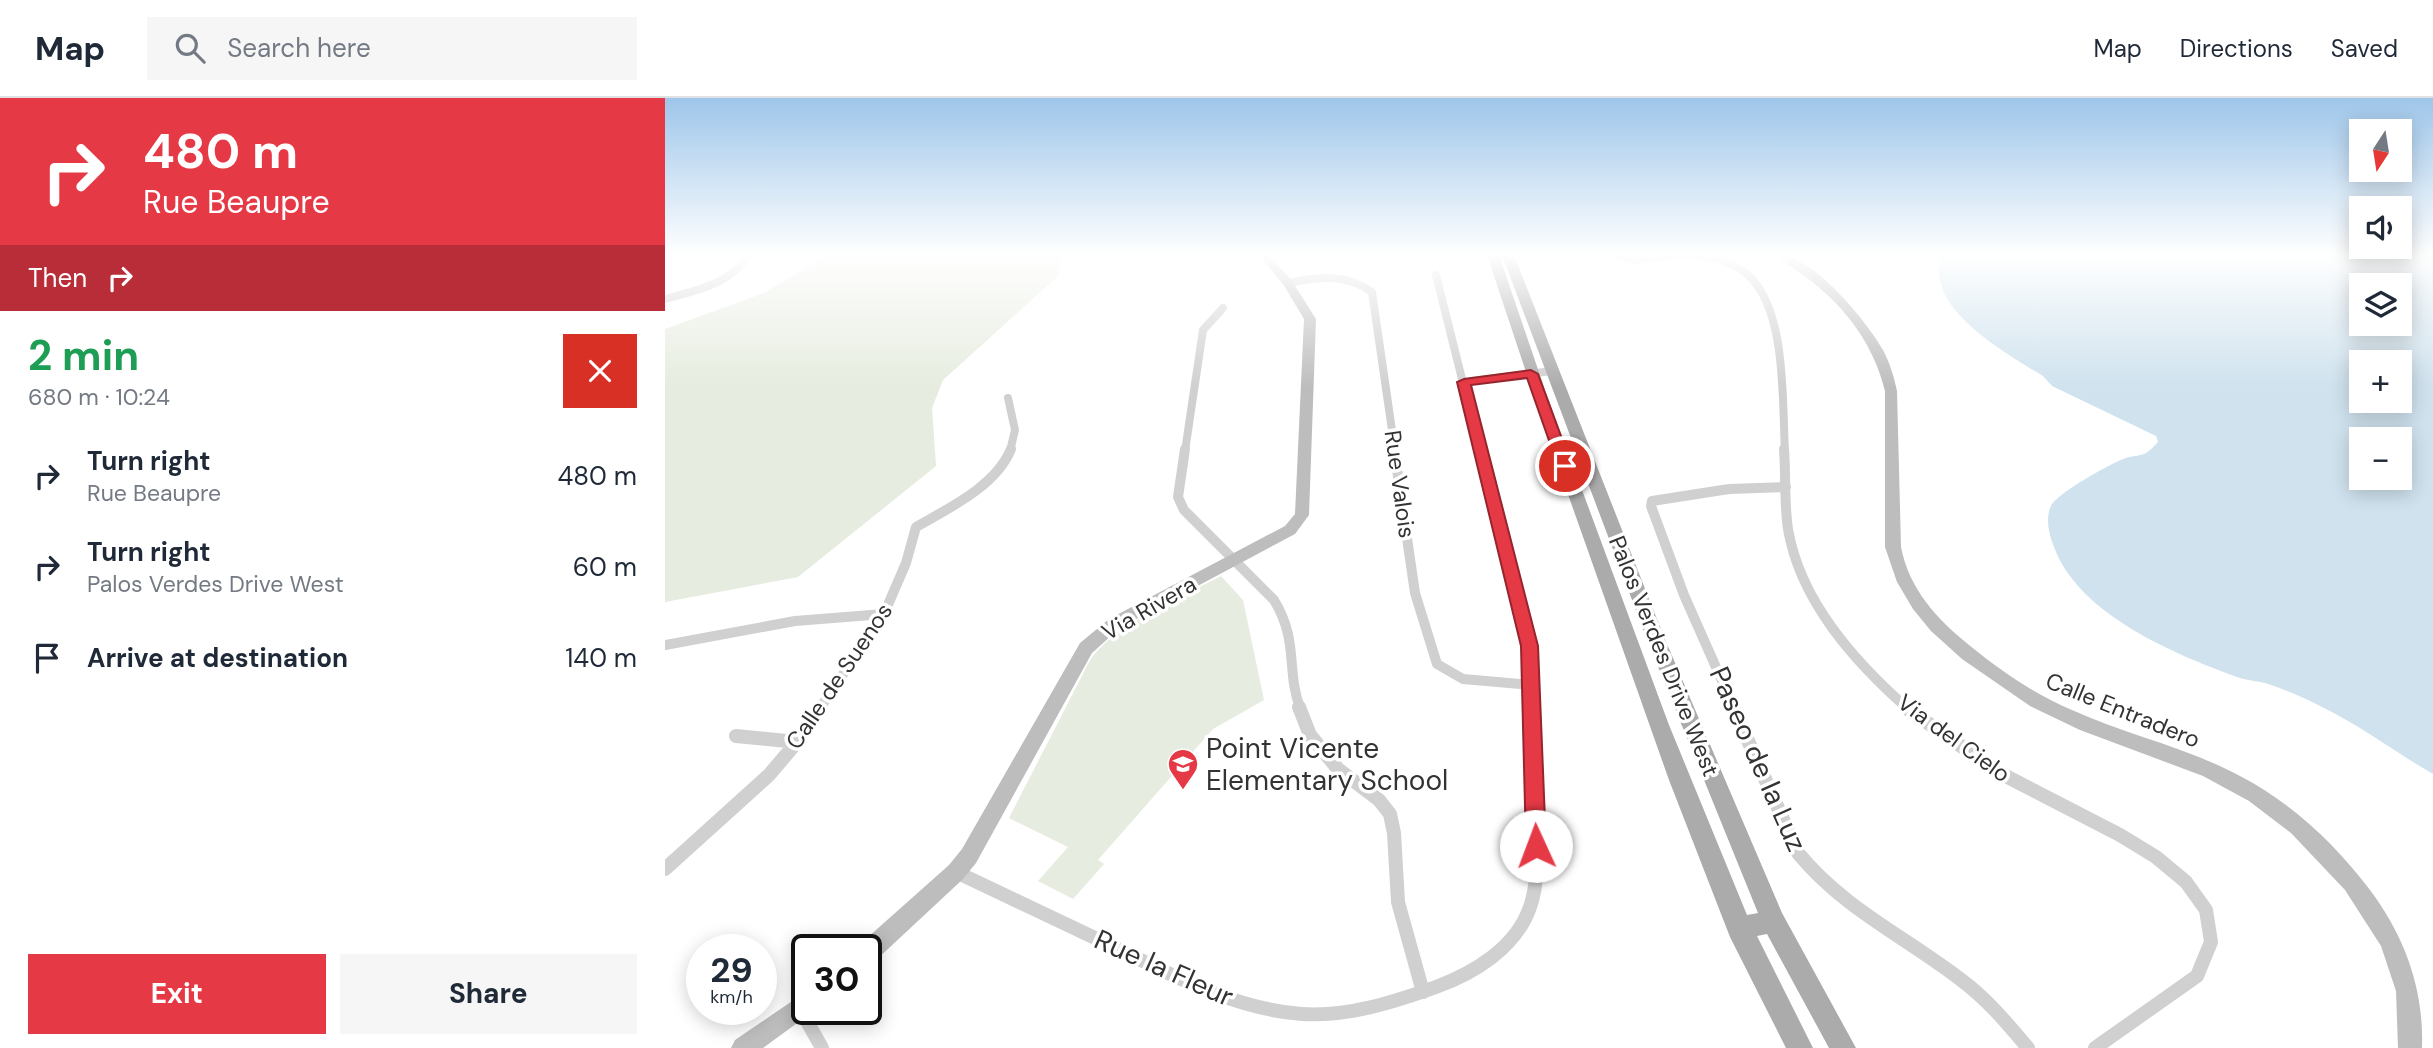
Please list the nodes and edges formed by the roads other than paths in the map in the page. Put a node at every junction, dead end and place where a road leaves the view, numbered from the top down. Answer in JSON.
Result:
{"nodes":[{"id":1,"x":1298,"y":299,"type":"edge"},
{"id":2,"x":1373,"y":299,"type":"edge"},
{"id":3,"x":1442,"y":299,"type":"edge"},
{"id":4,"x":1512,"y":299,"type":"edge"},
{"id":5,"x":1521,"y":299,"type":"edge"},
{"id":6,"x":1762,"y":299,"type":"edge"},
{"id":7,"x":1836,"y":299,"type":"edge"},
{"id":8,"x":1223,"y":308,"type":"dead end"},
{"id":9,"x":1541,"y":369,"type":"junction"},
{"id":10,"x":1463,"y":379,"type":"junction"},
{"id":11,"x":1008,"y":398,"type":"dead end"},
{"id":12,"x":1786,"y":487,"type":"junction"},
{"id":13,"x":1233,"y":561,"type":"junction"},
{"id":14,"x":884,"y":614,"type":"junction"},
{"id":15,"x":665,"y":645,"type":"edge"},
{"id":16,"x":1531,"y":685,"type":"junction"},
{"id":17,"x":736,"y":736,"type":"dead end"},
{"id":18,"x":797,"y":742,"type":"junction"},
{"id":19,"x":665,"y":869,"type":"edge"},
{"id":20,"x":956,"y":872,"type":"junction"},
{"id":21,"x":1773,"y":921,"type":"junction"},
{"id":22,"x":1739,"y":929,"type":"junction"},
{"id":23,"x":882,"y":939,"type":"edge"},
{"id":24,"x":1423,"y":992,"type":"junction"},
{"id":25,"x":791,"y":1013,"type":"edge"},
{"id":26,"x":812,"y":1025,"type":"edge"},
{"id":27,"x":743,"y":1048,"type":"edge"},
{"id":28,"x":822,"y":1048,"type":"edge"},
{"id":29,"x":1800,"y":1048,"type":"edge"},
{"id":30,"x":1843,"y":1048,"type":"edge"},
{"id":31,"x":2028,"y":1048,"type":"edge"},
{"id":32,"x":2095,"y":1048,"type":"edge"},
{"id":33,"x":2410,"y":1048,"type":"edge"}],
"edges":[{"from":1,"to":13,"type":"street","name":"Via Rivera"},
{"from":2,"to":16,"type":"street","name":"Rue Valois"},
{"from":3,"to":10,"type":"street","name":"Rue la Fleur"},
{"from":4,"to":9,"type":"main road","name":"Palos Verdes Drive West"},
{"from":5,"to":9,"type":"main road","name":"Palos Verdes Drive West"},
{"from":6,"to":12,"type":"street","name":"Via del Cielo"},
{"from":7,"to":33,"type":"street","name":"Calle Entradero"},
{"from":8,"to":13,"type":"street"},
{"from":9,"to":10,"type":"street"},
{"from":9,"to":21,"type":"main road","name":"Palos Verdes Drive West"},
{"from":9,"to":22,"type":"main road","name":"Palos Verdes Drive West"},
{"from":10,"to":16,"type":"street","name":"Rue la Fleur"},
{"from":11,"to":14,"type":"street","name":"Calle de Suenos"},
{"from":12,"to":31,"type":"street","name":"Paseo de la Luz"},
{"from":12,"to":32,"type":"street","name":"Via del Cielo"},
{"from":13,"to":20,"type":"street","name":"Via Rivera"},
{"from":13,"to":24,"type":"street"},
{"from":14,"to":15,"type":"street"},
{"from":14,"to":18,"type":"street","name":"Calle de Suenos"},
{"from":16,"to":24,"type":"street","name":"Rue la Fleur"},
{"from":17,"to":18,"type":"street"},
{"from":18,"to":19,"type":"street","name":"Calle de Suenos"},
{"from":20,"to":23,"type":"street","name":"Via Rivera"},
{"from":20,"to":24,"type":"street","name":"Rue la Fleur"},
{"from":21,"to":22,"type":"main road"},
{"from":21,"to":30,"type":"main road","name":"Palos Verdes Drive West"},
{"from":22,"to":29,"type":"main road","name":"Palos Verdes Drive West"},
{"from":25,"to":27,"type":"street"},
{"from":26,"to":28,"type":"street"}]}
